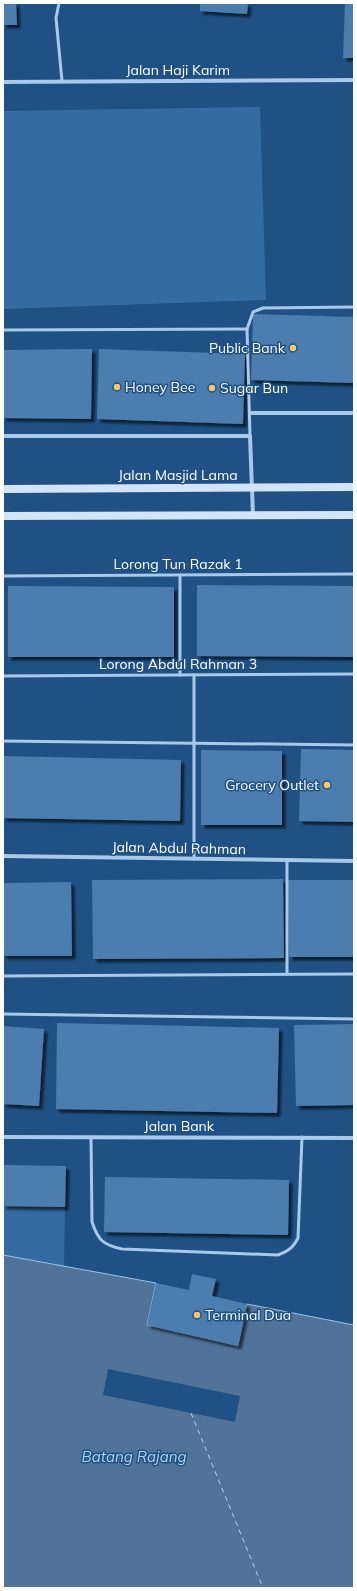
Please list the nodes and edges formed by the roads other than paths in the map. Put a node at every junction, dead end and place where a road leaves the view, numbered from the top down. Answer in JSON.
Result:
{"nodes":[{"id":1,"x":59,"y":3,"type":"edge"},
{"id":2,"x":354,"y":80,"type":"edge"},
{"id":3,"x":3,"y":82,"type":"edge"},
{"id":4,"x":62,"y":82,"type":"junction"},
{"id":5,"x":354,"y":307,"type":"edge"},
{"id":6,"x":247,"y":329,"type":"junction"},
{"id":7,"x":3,"y":330,"type":"edge"},
{"id":8,"x":250,"y":413,"type":"junction"},
{"id":9,"x":354,"y":413,"type":"edge"},
{"id":10,"x":3,"y":436,"type":"edge"},
{"id":11,"x":250,"y":436,"type":"junction"},
{"id":12,"x":354,"y":487,"type":"edge"},
{"id":13,"x":252,"y":488,"type":"junction"},
{"id":14,"x":3,"y":489,"type":"edge"},
{"id":15,"x":354,"y":515,"type":"edge"},
{"id":16,"x":3,"y":516,"type":"edge"},
{"id":17,"x":253,"y":516,"type":"junction"},
{"id":18,"x":354,"y":574,"type":"edge"},
{"id":19,"x":180,"y":575,"type":"junction"},
{"id":20,"x":3,"y":576,"type":"edge"},
{"id":21,"x":354,"y":674,"type":"edge"},
{"id":22,"x":180,"y":675,"type":"junction"},
{"id":23,"x":194,"y":675,"type":"junction"},
{"id":24,"x":3,"y":676,"type":"edge"},
{"id":25,"x":3,"y":741,"type":"edge"},
{"id":26,"x":194,"y":743,"type":"junction"},
{"id":27,"x":354,"y":745,"type":"edge"},
{"id":28,"x":3,"y":856,"type":"edge"},
{"id":29,"x":194,"y":859,"type":"junction"},
{"id":30,"x":287,"y":860,"type":"junction"},
{"id":31,"x":354,"y":861,"type":"edge"},
{"id":32,"x":287,"y":974,"type":"junction"},
{"id":33,"x":354,"y":974,"type":"edge"},
{"id":34,"x":3,"y":976,"type":"edge"},
{"id":35,"x":3,"y":1014,"type":"edge"},
{"id":36,"x":354,"y":1018,"type":"edge"},
{"id":37,"x":3,"y":1137,"type":"edge"},
{"id":38,"x":91,"y":1137,"type":"junction"},
{"id":39,"x":302,"y":1137,"type":"junction"},
{"id":40,"x":354,"y":1138,"type":"edge"}],
"edges":[{"from":1,"to":4,"type":"lane"},
{"from":2,"to":4,"type":"street","name":"Jalan Haji Karim"},
{"from":3,"to":4,"type":"street","name":"Jalan Haji Karim"},
{"from":5,"to":6,"type":"lane"},
{"from":6,"to":7,"type":"lane"},
{"from":6,"to":8,"type":"lane"},
{"from":8,"to":9,"type":"street"},
{"from":8,"to":11,"type":"lane"},
{"from":10,"to":11,"type":"street"},
{"from":11,"to":13,"type":"street"},
{"from":12,"to":13,"type":"main road","name":"Jalan Masjid Lama"},
{"from":13,"to":14,"type":"main road","name":"Jalan Masjid Lama"},
{"from":13,"to":17,"type":"street"},
{"from":15,"to":17,"type":"main road"},
{"from":16,"to":17,"type":"main road"},
{"from":18,"to":19,"type":"lane","name":"Lorong Tun Razak 1"},
{"from":19,"to":20,"type":"lane","name":"Lorong Tun Razak 1"},
{"from":19,"to":22,"type":"lane"},
{"from":21,"to":23,"type":"lane","name":"Lorong Abdul Rahman 3"},
{"from":22,"to":23,"type":"lane","name":"Lorong Abdul Rahman 3"},
{"from":22,"to":24,"type":"lane","name":"Lorong Abdul Rahman 3"},
{"from":23,"to":26,"type":"lane"},
{"from":25,"to":26,"type":"lane"},
{"from":26,"to":27,"type":"lane"},
{"from":26,"to":29,"type":"lane"},
{"from":28,"to":29,"type":"street","name":"Jalan Abdul Rahman"},
{"from":29,"to":30,"type":"street","name":"Jalan Abdul Rahman"},
{"from":30,"to":31,"type":"street","name":"Jalan Abdul Rahman"},
{"from":30,"to":32,"type":"lane"},
{"from":32,"to":33,"type":"lane"},
{"from":32,"to":34,"type":"lane"},
{"from":35,"to":36,"type":"lane"},
{"from":37,"to":38,"type":"street","name":"Jalan Bank"},
{"from":38,"to":39,"type":"street","name":"Jalan Bank"},
{"from":38,"to":39,"type":"lane"},
{"from":39,"to":40,"type":"street","name":"Jalan Bank"}]}
